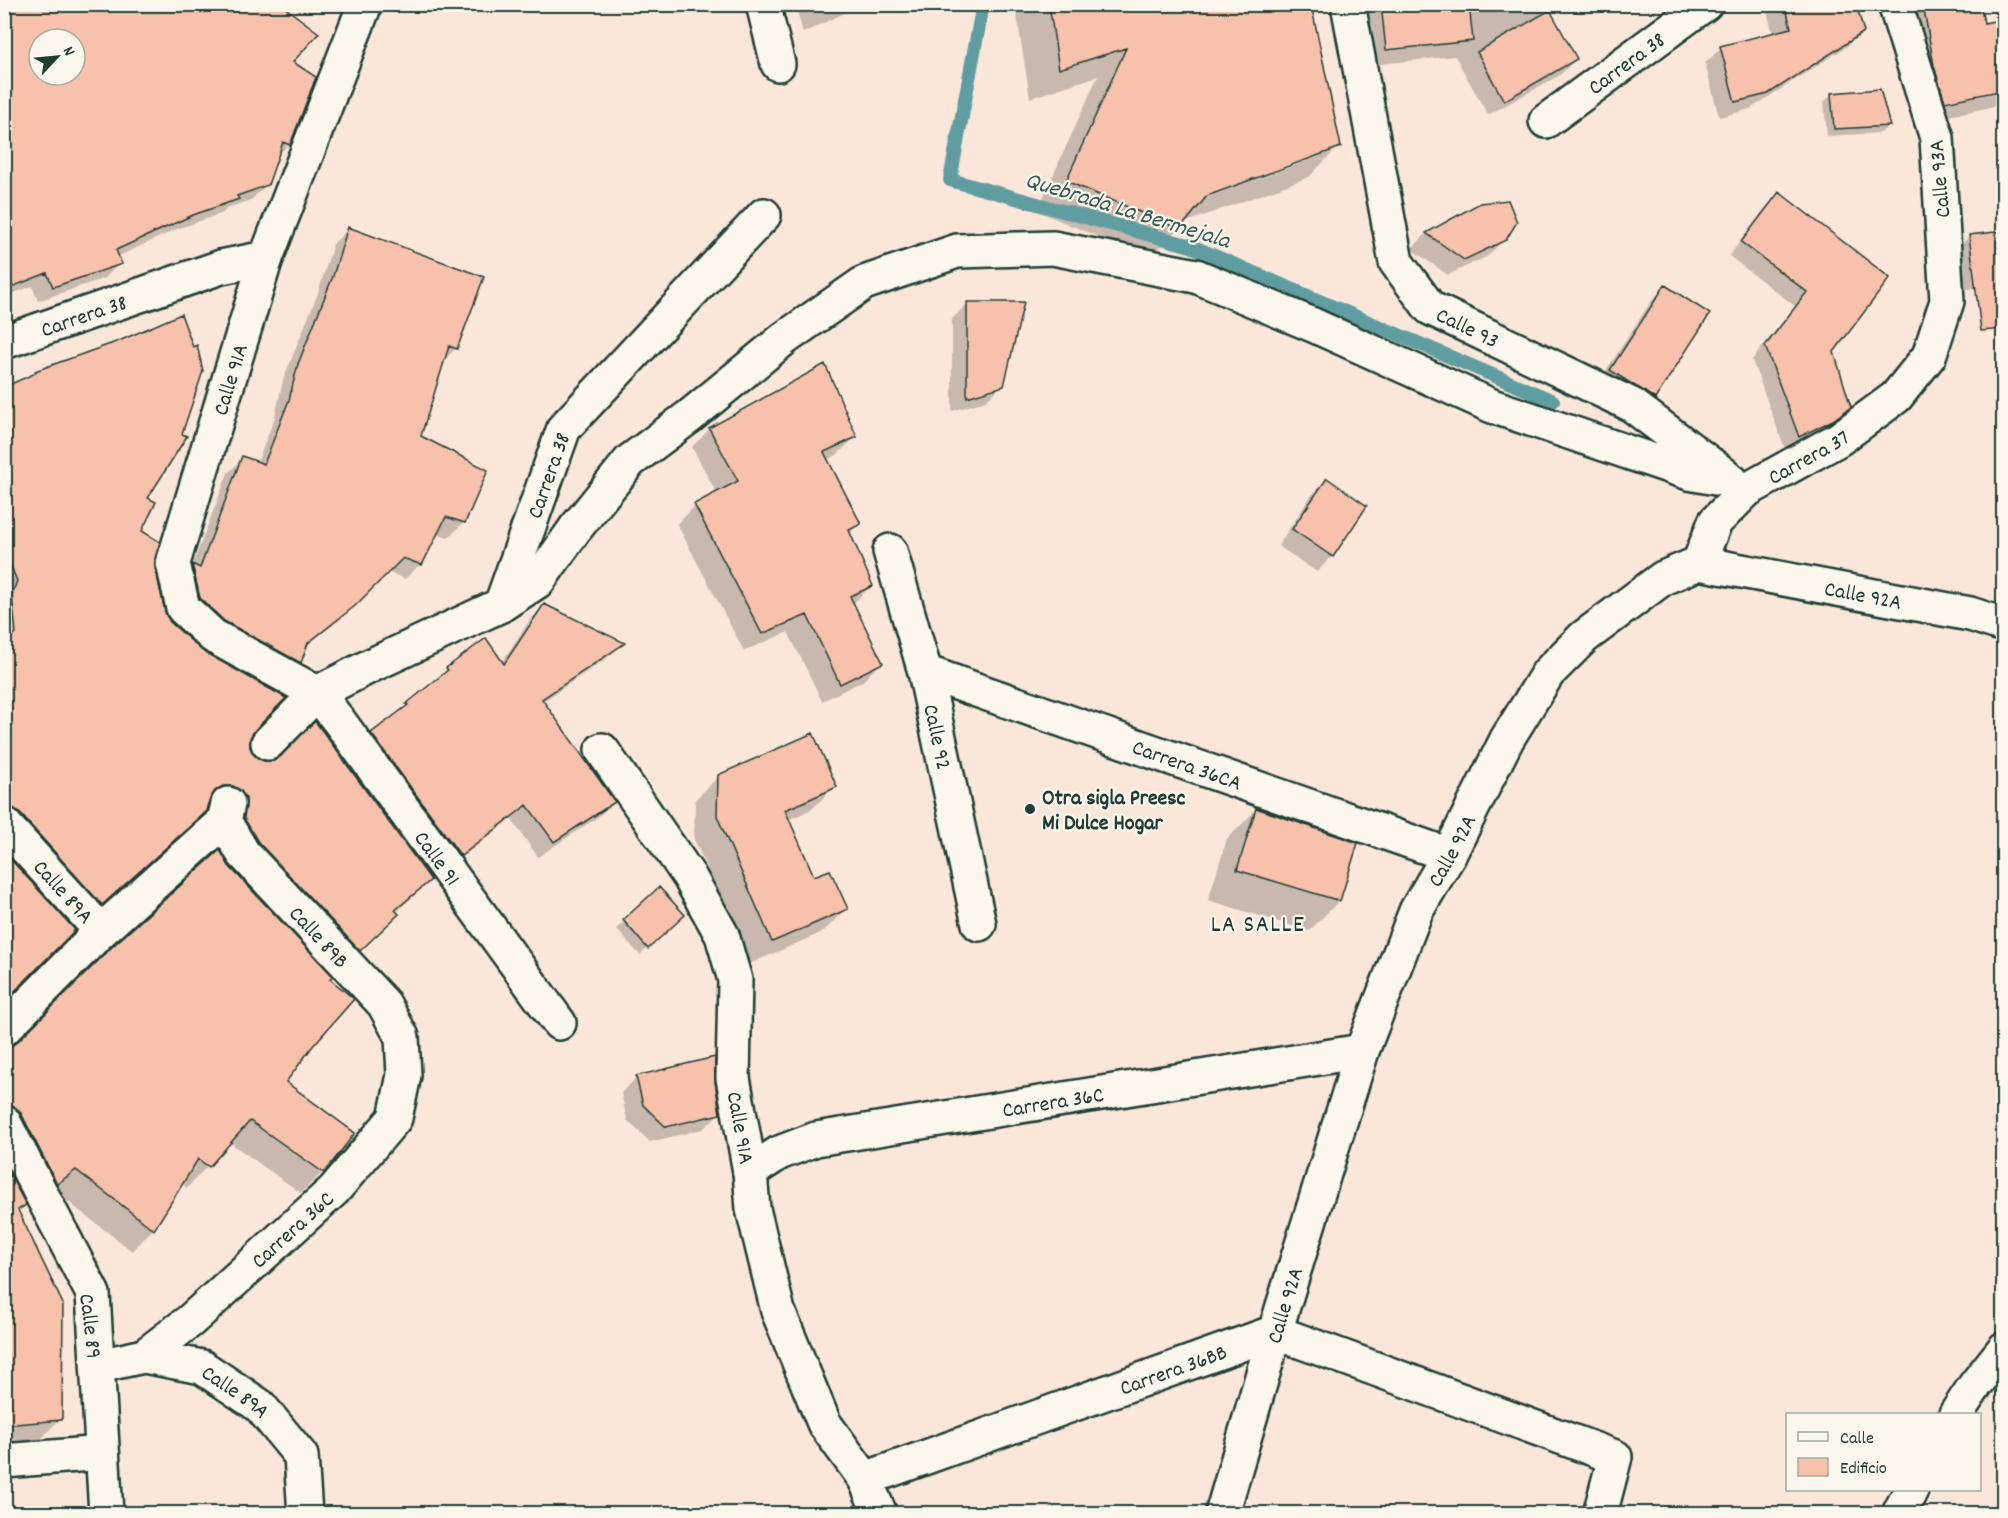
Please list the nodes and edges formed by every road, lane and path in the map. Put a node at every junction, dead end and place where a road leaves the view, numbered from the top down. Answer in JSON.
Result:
{"nodes":[{"id":1,"x":365,"y":4,"type":"edge"},
{"id":2,"x":763,"y":4,"type":"edge"},
{"id":3,"x":1348,"y":4,"type":"edge"},
{"id":4,"x":1705,"y":4,"type":"edge"},
{"id":5,"x":1895,"y":4,"type":"edge"},
{"id":6,"x":778,"y":64,"type":"dead end"},
{"id":7,"x":1546,"y":122,"type":"dead end"},
{"id":8,"x":764,"y":214,"type":"dead end"},
{"id":9,"x":266,"y":258,"type":"junction"},
{"id":10,"x":4,"y":342,"type":"edge"},
{"id":11,"x":1929,"y":356,"type":"joint"},
{"id":12,"x":1739,"y":485,"type":"junction"},
{"id":13,"x":890,"y":551,"type":"dead end"},
{"id":14,"x":1699,"y":563,"type":"junction"},
{"id":15,"x":501,"y":605,"type":"junction"},
{"id":16,"x":2004,"y":625,"type":"edge"},
{"id":17,"x":925,"y":672,"type":"junction"},
{"id":18,"x":317,"y":693,"type":"junction"},
{"id":19,"x":268,"y":743,"type":"dead end"},
{"id":20,"x":602,"y":750,"type":"dead end"},
{"id":21,"x":4,"y":824,"type":"edge"},
{"id":22,"x":1449,"y":855,"type":"junction"},
{"id":23,"x":979,"y":924,"type":"dead end"},
{"id":24,"x":102,"y":932,"type":"junction"},
{"id":25,"x":559,"y":1023,"type":"dead end"},
{"id":26,"x":4,"y":1029,"type":"edge"},
{"id":27,"x":1362,"y":1051,"type":"junction"},
{"id":28,"x":404,"y":1075,"type":"joint"},
{"id":29,"x":4,"y":1122,"type":"edge"},
{"id":30,"x":750,"y":1172,"type":"junction"},
{"id":31,"x":1275,"y":1332,"type":"junction"},
{"id":32,"x":2004,"y":1349,"type":"edge"},
{"id":33,"x":144,"y":1356,"type":"junction"},
{"id":34,"x":98,"y":1366,"type":"junction"},
{"id":35,"x":1957,"y":1413,"type":"edge"},
{"id":36,"x":102,"y":1453,"type":"junction"},
{"id":37,"x":4,"y":1461,"type":"edge"},
{"id":38,"x":865,"y":1479,"type":"junction"},
{"id":39,"x":1910,"y":1491,"type":"edge"},
{"id":40,"x":106,"y":1514,"type":"edge"},
{"id":41,"x":305,"y":1514,"type":"edge"},
{"id":42,"x":880,"y":1514,"type":"edge"},
{"id":43,"x":1222,"y":1514,"type":"edge"},
{"id":44,"x":1600,"y":1514,"type":"edge"},
{"id":45,"x":1899,"y":1514,"type":"edge"}],
"edges":[{"from":1,"to":9,"type":"street","name":"Calle 91A"},
{"from":2,"to":6,"type":"street"},
{"from":3,"to":12,"type":"street","name":"Calle 93"},
{"from":4,"to":7,"type":"street","name":"Carrera 38"},
{"from":5,"to":11,"type":"street","name":"Calle 93A"},
{"from":8,"to":15,"type":"street","name":"Carrera 38"},
{"from":9,"to":10,"type":"street","name":"Carrera 38"},
{"from":9,"to":18,"type":"street","name":"Calle 91A"},
{"from":11,"to":12,"type":"street","name":"Carrera 37"},
{"from":12,"to":14,"type":"street","name":"Carrera 37"},
{"from":12,"to":15,"type":"street"},
{"from":13,"to":17,"type":"street","name":"Calle 92"},
{"from":14,"to":16,"type":"street","name":"Calle 92A"},
{"from":14,"to":22,"type":"street","name":"Calle 92A"},
{"from":15,"to":18,"type":"street"},
{"from":17,"to":22,"type":"street","name":"Carrera 36CA"},
{"from":17,"to":23,"type":"street","name":"Calle 92"},
{"from":18,"to":19,"type":"street"},
{"from":18,"to":25,"type":"street","name":"Calle 91"},
{"from":20,"to":30,"type":"street","name":"Calle 91A"},
{"from":21,"to":24,"type":"street","name":"Calle 89A"},
{"from":22,"to":27,"type":"street","name":"Calle 92A"},
{"from":24,"to":26,"type":"street"},
{"from":24,"to":28,"type":"street","name":"Calle 89B"},
{"from":27,"to":30,"type":"street","name":"Carrera 36C"},
{"from":27,"to":31,"type":"street","name":"Calle 92A"},
{"from":28,"to":33,"type":"street","name":"Carrera 36C"},
{"from":29,"to":34,"type":"street","name":"Calle 89"},
{"from":30,"to":38,"type":"street","name":"Calle 91A"},
{"from":31,"to":38,"type":"street","name":"Carrera 36BB"},
{"from":31,"to":43,"type":"street","name":"Calle 92A"},
{"from":31,"to":44,"type":"street"},
{"from":32,"to":35,"type":"street"},
{"from":33,"to":34,"type":"street","name":"Calle 89A"},
{"from":33,"to":41,"type":"street","name":"Calle 89A"},
{"from":34,"to":36,"type":"street","name":"Calle 89"},
{"from":36,"to":37,"type":"street"},
{"from":36,"to":40,"type":"street","name":"Calle 89"},
{"from":38,"to":42,"type":"street","name":"Calle 91A"},
{"from":39,"to":45,"type":"street"}]}
